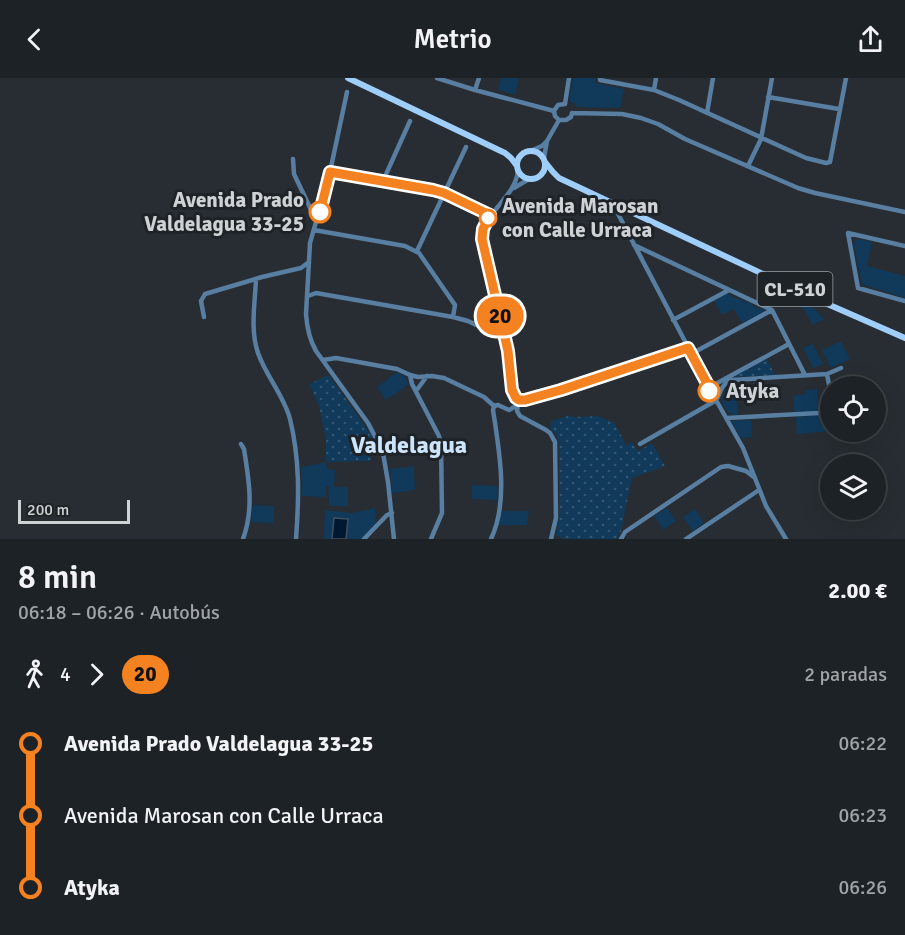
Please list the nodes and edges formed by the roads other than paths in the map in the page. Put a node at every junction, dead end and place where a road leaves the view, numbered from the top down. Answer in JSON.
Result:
{"nodes":[{"id":1,"x":348,"y":78,"type":"edge"},
{"id":2,"x":437,"y":78,"type":"edge"},
{"id":3,"x":479,"y":78,"type":"edge"},
{"id":4,"x":569,"y":78,"type":"edge"},
{"id":5,"x":656,"y":78,"type":"edge"},
{"id":6,"x":713,"y":78,"type":"edge"},
{"id":7,"x":771,"y":78,"type":"edge"},
{"id":8,"x":846,"y":78,"type":"edge"},
{"id":9,"x":600,"y":79,"type":"edge"},
{"id":10,"x":476,"y":90,"type":"junction"},
{"id":11,"x":654,"y":90,"type":"junction"},
{"id":12,"x":347,"y":93,"type":"dead end"},
{"id":13,"x":768,"y":97,"type":"junction"},
{"id":14,"x":565,"y":104,"type":"junction"},
{"id":15,"x":839,"y":109,"type":"junction"},
{"id":16,"x":554,"y":111,"type":"junction"},
{"id":17,"x":572,"y":113,"type":"junction"},
{"id":18,"x":707,"y":113,"type":"junction"},
{"id":19,"x":559,"y":120,"type":"junction"},
{"id":20,"x":410,"y":121,"type":"dead end"},
{"id":21,"x":761,"y":139,"type":"junction"},
{"id":22,"x":547,"y":141,"type":"junction"},
{"id":23,"x":466,"y":147,"type":"dead end"},
{"id":24,"x":530,"y":151,"type":"junction"},
{"id":25,"x":505,"y":153,"type":"junction"},
{"id":26,"x":522,"y":154,"type":"junction"},
{"id":27,"x":293,"y":159,"type":"dead end"},
{"id":28,"x":545,"y":160,"type":"junction"},
{"id":29,"x":748,"y":166,"type":"junction"},
{"id":30,"x":517,"y":168,"type":"junction"},
{"id":31,"x":330,"y":172,"type":"junction"},
{"id":32,"x":540,"y":176,"type":"junction"},
{"id":33,"x":559,"y":178,"type":"junction"},
{"id":34,"x":530,"y":179,"type":"junction"},
{"id":35,"x":383,"y":181,"type":"junction"},
{"id":36,"x":512,"y":189,"type":"junction"},
{"id":37,"x":444,"y":193,"type":"junction"},
{"id":38,"x":600,"y":198,"type":"junction"},
{"id":39,"x":308,"y":204,"type":"junction"},
{"id":40,"x":321,"y":206,"type":"junction"},
{"id":41,"x":628,"y":211,"type":"junction"},
{"id":42,"x":905,"y":212,"type":"edge"},
{"id":43,"x":490,"y":215,"type":"junction"},
{"id":44,"x":318,"y":220,"type":"junction"},
{"id":45,"x":622,"y":221,"type":"junction"},
{"id":46,"x":314,"y":230,"type":"junction"},
{"id":47,"x":634,"y":245,"type":"junction"},
{"id":48,"x":905,"y":246,"type":"edge"},
{"id":49,"x":417,"y":251,"type":"junction"},
{"id":50,"x":652,"y":254,"type":"junction"},
{"id":51,"x":641,"y":260,"type":"junction"},
{"id":52,"x":309,"y":262,"type":"junction"},
{"id":53,"x":301,"y":268,"type":"junction"},
{"id":54,"x":308,"y":274,"type":"junction"},
{"id":55,"x":256,"y":279,"type":"junction"},
{"id":56,"x":308,"y":284,"type":"junction"},
{"id":57,"x":729,"y":290,"type":"junction"},
{"id":58,"x":316,"y":293,"type":"junction"},
{"id":59,"x":308,"y":296,"type":"junction"},
{"id":60,"x":905,"y":302,"type":"edge"},
{"id":61,"x":772,"y":310,"type":"junction"},
{"id":62,"x":500,"y":316,"type":"junction"},
{"id":63,"x":204,"y":317,"type":"dead end"},
{"id":64,"x":453,"y":317,"type":"junction"},
{"id":65,"x":673,"y":320,"type":"junction"},
{"id":66,"x":484,"y":321,"type":"junction"},
{"id":67,"x":473,"y":323,"type":"junction"},
{"id":68,"x":483,"y":328,"type":"junction"},
{"id":69,"x":905,"y":338,"type":"edge"},
{"id":70,"x":505,"y":339,"type":"junction"},
{"id":71,"x":789,"y":344,"type":"junction"},
{"id":72,"x":688,"y":348,"type":"junction"},
{"id":73,"x":691,"y":354,"type":"junction"},
{"id":74,"x":323,"y":360,"type":"junction"},
{"id":75,"x":841,"y":368,"type":"dead end"},
{"id":76,"x":826,"y":374,"type":"joint"},
{"id":77,"x":410,"y":375,"type":"junction"},
{"id":78,"x":805,"y":375,"type":"junction"},
{"id":79,"x":428,"y":376,"type":"junction"},
{"id":80,"x":727,"y":380,"type":"junction"},
{"id":81,"x":710,"y":389,"type":"junction"},
{"id":82,"x":416,"y":391,"type":"junction"},
{"id":83,"x":716,"y":400,"type":"junction"},
{"id":84,"x":516,"y":402,"type":"junction"},
{"id":85,"x":494,"y":406,"type":"junction"},
{"id":86,"x":820,"y":413,"type":"edge"},
{"id":87,"x":727,"y":418,"type":"junction"},
{"id":88,"x":241,"y":444,"type":"dead end"},
{"id":89,"x":640,"y":444,"type":"dead end"},
{"id":90,"x":755,"y":484,"type":"junction"},
{"id":91,"x":392,"y":516,"type":"junction"},
{"id":92,"x":785,"y":537,"type":"edge"},
{"id":93,"x":243,"y":539,"type":"edge"},
{"id":94,"x":296,"y":539,"type":"edge"},
{"id":95,"x":364,"y":539,"type":"edge"},
{"id":96,"x":394,"y":539,"type":"edge"},
{"id":97,"x":431,"y":539,"type":"edge"},
{"id":98,"x":491,"y":539,"type":"edge"},
{"id":99,"x":551,"y":539,"type":"edge"},
{"id":100,"x":621,"y":539,"type":"edge"},
{"id":101,"x":686,"y":539,"type":"edge"},
{"id":102,"x":778,"y":539,"type":"edge"}],
"edges":[{"from":1,"to":25,"type":"main road"},
{"from":2,"to":10,"type":"street"},
{"from":3,"to":10,"type":"street"},
{"from":4,"to":14,"type":"street"},
{"from":5,"to":11,"type":"street"},
{"from":6,"to":18,"type":"street"},
{"from":7,"to":13,"type":"street"},
{"from":8,"to":15,"type":"street"},
{"from":9,"to":11,"type":"street"},
{"from":10,"to":16,"type":"street"},
{"from":11,"to":18,"type":"street"},
{"from":12,"to":31,"type":"street"},
{"from":13,"to":15,"type":"street"},
{"from":13,"to":21,"type":"street"},
{"from":14,"to":16,"type":"street"},
{"from":14,"to":17,"type":"street"},
{"from":15,"to":21,"type":"street"},
{"from":16,"to":19,"type":"street"},
{"from":17,"to":19,"type":"street"},
{"from":17,"to":29,"type":"street"},
{"from":18,"to":21,"type":"street"},
{"from":19,"to":22,"type":"street"},
{"from":20,"to":35,"type":"street"},
{"from":21,"to":29,"type":"street"},
{"from":22,"to":24,"type":"street"},
{"from":22,"to":28,"type":"street"},
{"from":23,"to":37,"type":"street"},
{"from":24,"to":26,"type":"main road"},
{"from":24,"to":28,"type":"main road","number":"CL-510"},
{"from":25,"to":26,"type":"main road"},
{"from":25,"to":30,"type":"main road"},
{"from":26,"to":30,"type":"main road"},
{"from":27,"to":39,"type":"street"},
{"from":28,"to":32,"type":"main road"},
{"from":28,"to":33,"type":"main road","number":"CL-510"},
{"from":29,"to":42,"type":"street"},
{"from":30,"to":34,"type":"main road"},
{"from":30,"to":36,"type":"street"},
{"from":31,"to":35,"type":"street"},
{"from":31,"to":40,"type":"street"},
{"from":32,"to":33,"type":"main road","number":"CL-510"},
{"from":32,"to":34,"type":"main road","number":"CL-510"},
{"from":33,"to":38,"type":"main road","number":"CL-510"},
{"from":34,"to":36,"type":"street"},
{"from":35,"to":37,"type":"street"},
{"from":36,"to":43,"type":"street"},
{"from":37,"to":43,"type":"street"},
{"from":37,"to":49,"type":"street"},
{"from":38,"to":41,"type":"main road","number":"CL-510"},
{"from":38,"to":45,"type":"street"},
{"from":39,"to":40,"type":"street"},
{"from":39,"to":44,"type":"street"},
{"from":40,"to":44,"type":"street"},
{"from":41,"to":45,"type":"street"},
{"from":41,"to":69,"type":"main road","number":"CL-510"},
{"from":43,"to":62,"type":"street"},
{"from":44,"to":46,"type":"street"},
{"from":45,"to":47,"type":"street"},
{"from":46,"to":49,"type":"street"},
{"from":46,"to":52,"type":"street"},
{"from":47,"to":50,"type":"street"},
{"from":47,"to":51,"type":"street"},
{"from":48,"to":60,"type":"street"},
{"from":49,"to":64,"type":"street"},
{"from":50,"to":51,"type":"street"},
{"from":50,"to":57,"type":"street"},
{"from":51,"to":65,"type":"street"},
{"from":52,"to":53,"type":"street"},
{"from":52,"to":54,"type":"street"},
{"from":53,"to":54,"type":"street"},
{"from":53,"to":55,"type":"street"},
{"from":54,"to":56,"type":"street"},
{"from":55,"to":63,"type":"street"},
{"from":55,"to":94,"type":"street"},
{"from":56,"to":58,"type":"street"},
{"from":56,"to":59,"type":"street"},
{"from":57,"to":61,"type":"street"},
{"from":57,"to":65,"type":"street"},
{"from":58,"to":59,"type":"street"},
{"from":58,"to":64,"type":"street"},
{"from":59,"to":74,"type":"street"},
{"from":61,"to":71,"type":"street"},
{"from":61,"to":73,"type":"street"},
{"from":62,"to":66,"type":"street"},
{"from":62,"to":70,"type":"street"},
{"from":64,"to":67,"type":"street"},
{"from":65,"to":72,"type":"street"},
{"from":66,"to":67,"type":"street"},
{"from":66,"to":68,"type":"street"},
{"from":67,"to":68,"type":"street"},
{"from":68,"to":70,"type":"street"},
{"from":70,"to":84,"type":"street"},
{"from":71,"to":78,"type":"street"},
{"from":71,"to":80,"type":"street"},
{"from":72,"to":73,"type":"street"},
{"from":72,"to":84,"type":"street"},
{"from":73,"to":81,"type":"street"},
{"from":74,"to":77,"type":"street"},
{"from":74,"to":91,"type":"street"},
{"from":75,"to":76,"type":"street"},
{"from":76,"to":78,"type":"street"},
{"from":77,"to":79,"type":"street"},
{"from":77,"to":82,"type":"street"},
{"from":78,"to":80,"type":"street"},
{"from":79,"to":82,"type":"street"},
{"from":79,"to":85,"type":"street"},
{"from":80,"to":81,"type":"street"},
{"from":80,"to":83,"type":"street"},
{"from":81,"to":83,"type":"street"},
{"from":82,"to":97,"type":"street"},
{"from":83,"to":87,"type":"street"},
{"from":83,"to":89,"type":"street"},
{"from":84,"to":85,"type":"street"},
{"from":84,"to":99,"type":"street"},
{"from":85,"to":98,"type":"street"},
{"from":86,"to":87,"type":"street"},
{"from":87,"to":90,"type":"street"},
{"from":88,"to":93,"type":"street"},
{"from":90,"to":92,"type":"street"},
{"from":90,"to":100,"type":"street"},
{"from":90,"to":101,"type":"street"},
{"from":91,"to":95,"type":"street"},
{"from":91,"to":96,"type":"street"},
{"from":92,"to":102,"type":"street"}]}
